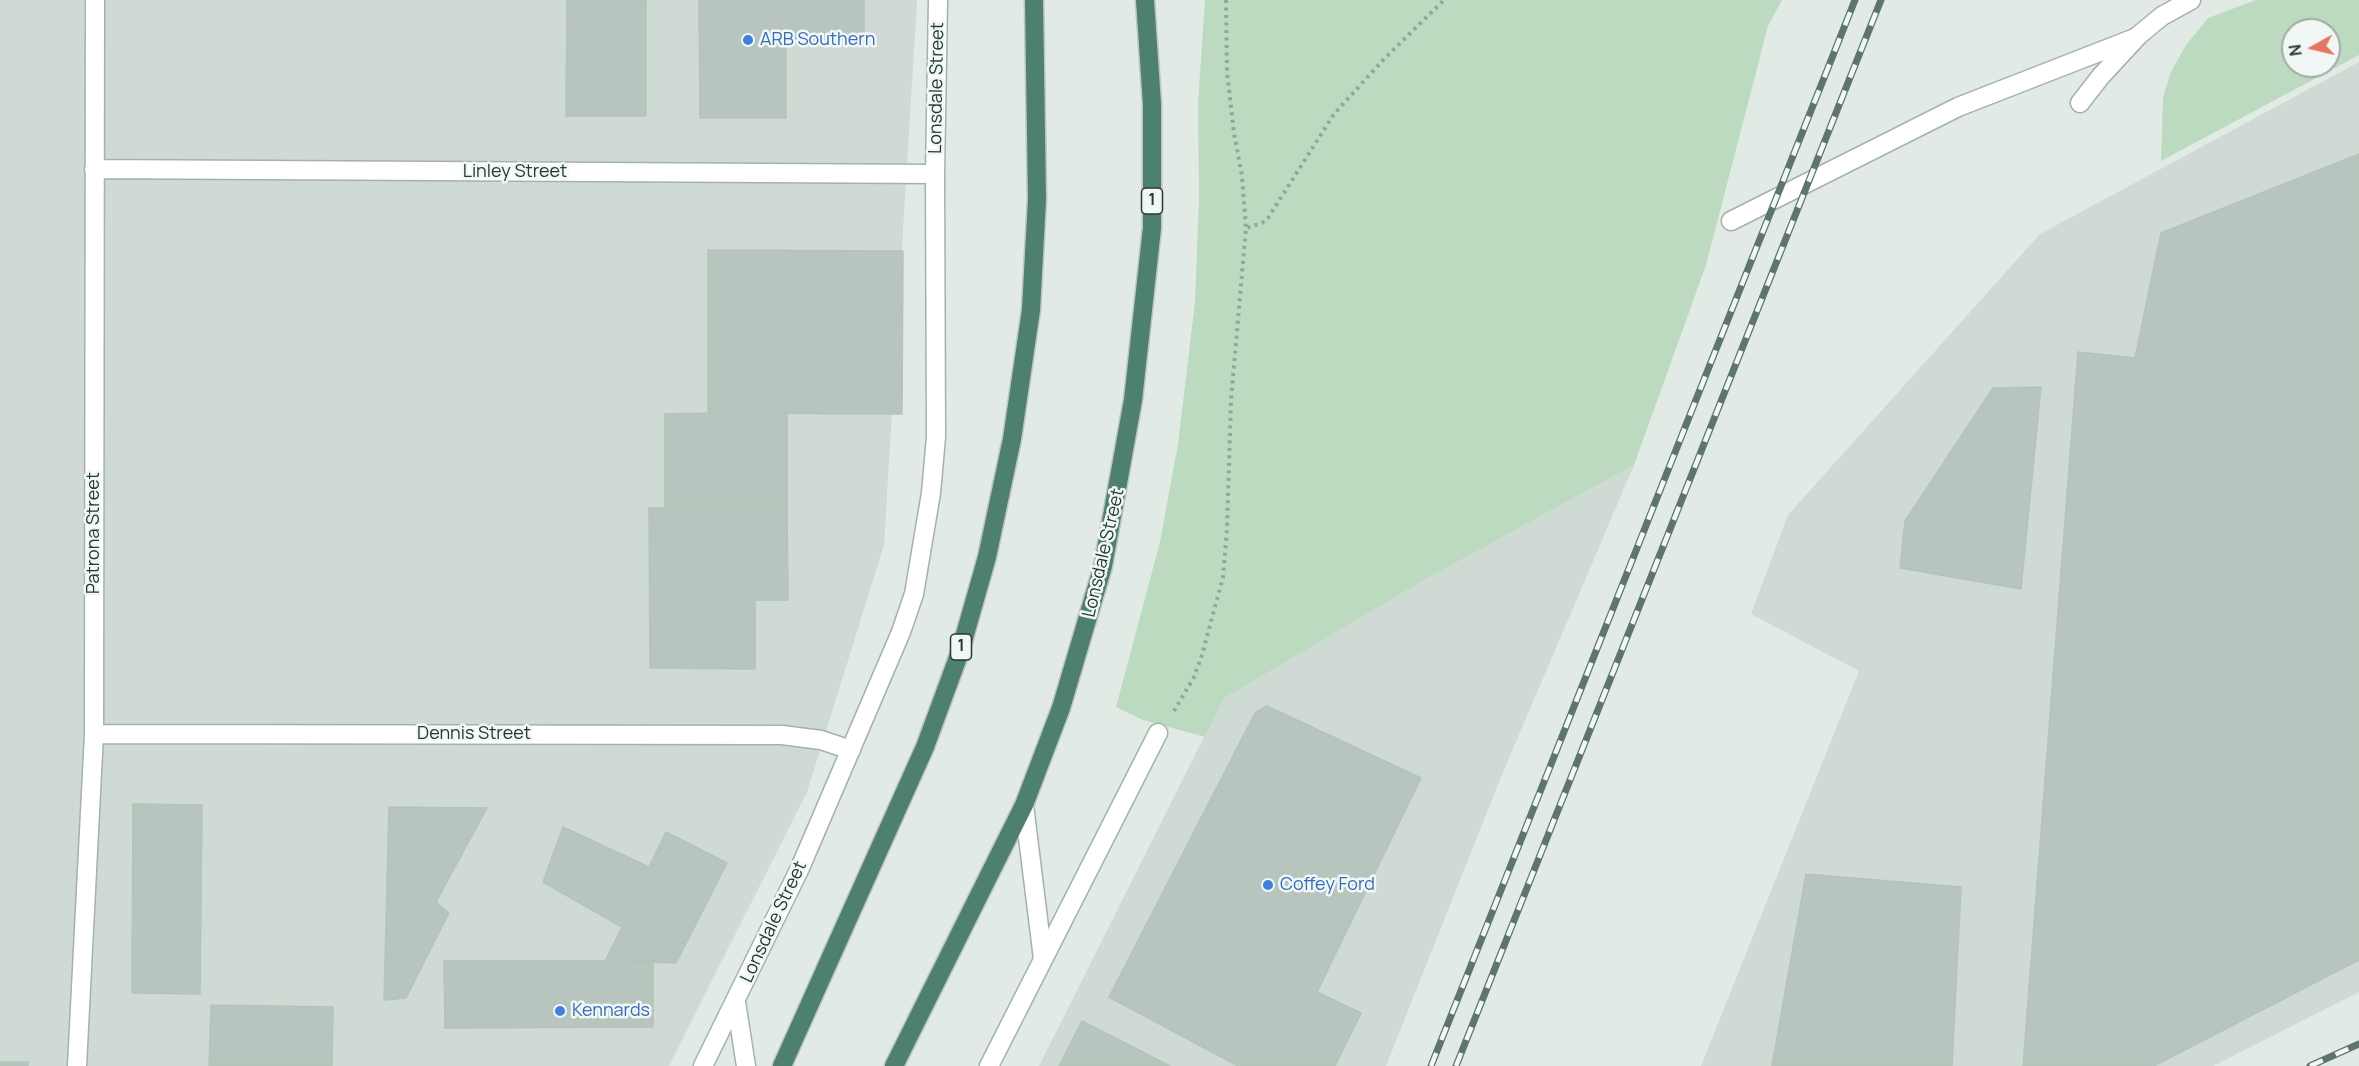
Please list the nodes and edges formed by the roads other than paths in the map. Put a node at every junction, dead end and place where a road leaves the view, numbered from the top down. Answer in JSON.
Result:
{"nodes":[{"id":1,"x":95,"y":0,"type":"edge"},
{"id":2,"x":938,"y":0,"type":"edge"},
{"id":3,"x":1034,"y":0,"type":"edge"},
{"id":4,"x":1145,"y":0,"type":"edge"},
{"id":5,"x":2191,"y":0,"type":"edge"},
{"id":6,"x":2135,"y":38,"type":"junction"},
{"id":7,"x":2080,"y":103,"type":"dead end"},
{"id":8,"x":94,"y":169,"type":"junction"},
{"id":9,"x":935,"y":174,"type":"junction"},
{"id":10,"x":1731,"y":221,"type":"dead end"},
{"id":11,"x":1158,"y":733,"type":"dead end"},
{"id":12,"x":94,"y":734,"type":"junction"},
{"id":13,"x":851,"y":750,"type":"junction"},
{"id":14,"x":1024,"y":805,"type":"junction"},
{"id":15,"x":1043,"y":959,"type":"junction"},
{"id":16,"x":736,"y":1002,"type":"junction"},
{"id":17,"x":77,"y":1066,"type":"edge"},
{"id":18,"x":703,"y":1066,"type":"edge"},
{"id":19,"x":746,"y":1066,"type":"edge"},
{"id":20,"x":782,"y":1066,"type":"edge"},
{"id":21,"x":894,"y":1066,"type":"edge"},
{"id":22,"x":989,"y":1066,"type":"edge"}],
"edges":[{"from":1,"to":8,"type":"street","name":"Patrona Street"},
{"from":2,"to":9,"type":"street","name":"Lonsdale Street"},
{"from":3,"to":20,"type":"highway","number":"1"},
{"from":4,"to":14,"type":"highway","name":"Lonsdale Street","number":"1"},
{"from":5,"to":6,"type":"street"},
{"from":6,"to":7,"type":"street"},
{"from":6,"to":10,"type":"street"},
{"from":8,"to":9,"type":"street","name":"Linley Street"},
{"from":8,"to":12,"type":"street","name":"Patrona Street"},
{"from":9,"to":13,"type":"street","name":"Lonsdale Street"},
{"from":11,"to":15,"type":"street"},
{"from":12,"to":13,"type":"street","name":"Dennis Street"},
{"from":12,"to":17,"type":"street","name":"Patrona Street"},
{"from":13,"to":16,"type":"street","name":"Lonsdale Street"},
{"from":14,"to":15,"type":"street"},
{"from":14,"to":21,"type":"highway","name":"Lonsdale Street","number":"1"},
{"from":15,"to":22,"type":"street"},
{"from":16,"to":18,"type":"street","name":"Lonsdale Street"},
{"from":16,"to":19,"type":"street"}]}
